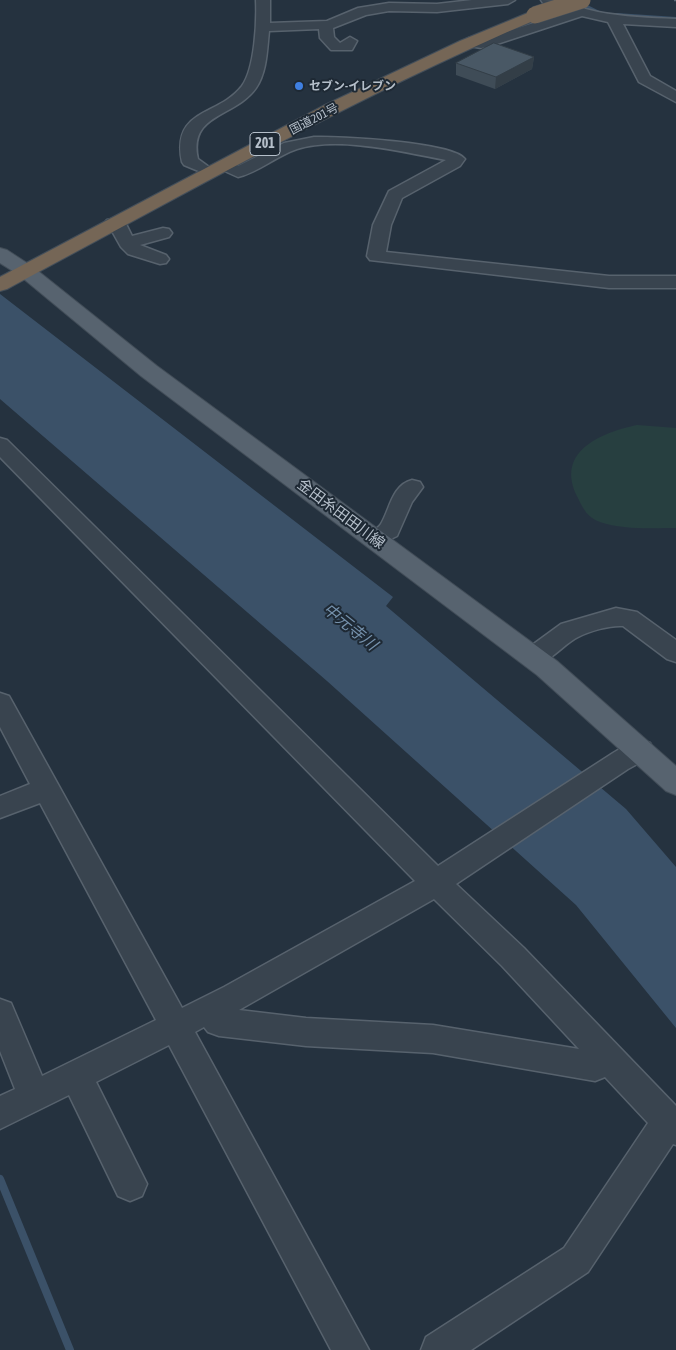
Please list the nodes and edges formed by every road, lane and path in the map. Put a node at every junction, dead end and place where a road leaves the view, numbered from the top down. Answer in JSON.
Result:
{"nodes":[{"id":1,"x":263,"y":0,"type":"edge"},
{"id":2,"x":508,"y":0,"type":"edge"},
{"id":3,"x":548,"y":0,"type":"edge"},
{"id":4,"x":562,"y":0,"type":"edge"},
{"id":5,"x":394,"y":3,"type":"edge"},
{"id":6,"x":366,"y":5,"type":"edge"},
{"id":7,"x":580,"y":6,"type":"edge"},
{"id":8,"x":532,"y":14,"type":"junction"},
{"id":9,"x":614,"y":20,"type":"junction"},
{"id":10,"x":676,"y":23,"type":"edge"},
{"id":11,"x":326,"y":25,"type":"junction"},
{"id":12,"x":262,"y":27,"type":"junction"},
{"id":13,"x":350,"y":41,"type":"dead end"},
{"id":14,"x":469,"y":42,"type":"junction"},
{"id":15,"x":676,"y":97,"type":"edge"},
{"id":16,"x":224,"y":165,"type":"junction"},
{"id":17,"x":201,"y":167,"type":"junction"},
{"id":18,"x":113,"y":224,"type":"junction"},
{"id":19,"x":163,"y":233,"type":"dead end"},
{"id":20,"x":128,"y":242,"type":"junction"},
{"id":21,"x":160,"y":259,"type":"dead end"},
{"id":22,"x":10,"y":265,"type":"edge"},
{"id":23,"x":676,"y":282,"type":"edge"},
{"id":24,"x":0,"y":285,"type":"edge"},
{"id":25,"x":0,"y":445,"type":"edge"},
{"id":26,"x":412,"y":487,"type":"dead end"},
{"id":27,"x":374,"y":539,"type":"junction"},
{"id":28,"x":676,"y":653,"type":"edge"},
{"id":29,"x":533,"y":657,"type":"junction"},
{"id":30,"x":0,"y":702,"type":"edge"},
{"id":31,"x":630,"y":756,"type":"junction"},
{"id":32,"x":676,"y":783,"type":"edge"},
{"id":33,"x":47,"y":789,"type":"junction"},
{"id":34,"x":0,"y":807,"type":"edge"},
{"id":35,"x":442,"y":877,"type":"junction"},
{"id":36,"x":208,"y":1009,"type":"junction"},
{"id":37,"x":0,"y":1013,"type":"edge"},
{"id":38,"x":175,"y":1025,"type":"junction"},
{"id":39,"x":610,"y":1059,"type":"junction"},
{"id":40,"x":76,"y":1074,"type":"junction"},
{"id":41,"x":34,"y":1096,"type":"junction"},
{"id":42,"x":0,"y":1113,"type":"edge"},
{"id":43,"x":674,"y":1127,"type":"edge"},
{"id":44,"x":130,"y":1184,"type":"dead end"},
{"id":45,"x":352,"y":1350,"type":"edge"},
{"id":46,"x":439,"y":1350,"type":"edge"}],
"edges":[{"from":1,"to":12,"type":"street"},
{"from":2,"to":5,"type":"street"},
{"from":3,"to":7,"type":"street"},
{"from":4,"to":8,"type":"highway","name":"国道201号","number":"201"},
{"from":5,"to":6,"type":"street"},
{"from":6,"to":11,"type":"street"},
{"from":7,"to":8,"type":"highway","name":"国道201号","number":"201","bridge":true},
{"from":7,"to":9,"type":"street"},
{"from":7,"to":14,"type":"street"},
{"from":8,"to":14,"type":"highway","name":"国道201号","number":"201"},
{"from":8,"to":17,"type":"highway","name":"国道201号","number":"201"},
{"from":9,"to":10,"type":"street"},
{"from":9,"to":15,"type":"street"},
{"from":11,"to":12,"type":"street"},
{"from":11,"to":13,"type":"street"},
{"from":12,"to":17,"type":"street"},
{"from":14,"to":16,"type":"highway","name":"国道201号","number":"201"},
{"from":16,"to":18,"type":"highway","name":"国道201号","number":"201"},
{"from":16,"to":23,"type":"street"},
{"from":17,"to":22,"type":"highway","name":"国道201号","number":"201"},
{"from":18,"to":20,"type":"street"},
{"from":18,"to":22,"type":"highway","name":"国道201号","number":"201"},
{"from":19,"to":20,"type":"street"},
{"from":20,"to":21,"type":"street"},
{"from":22,"to":24,"type":"highway","name":"国道201号","number":"201"},
{"from":22,"to":27,"type":"main road","name":"金田糸田田川線"},
{"from":25,"to":35,"type":"street"},
{"from":26,"to":27,"type":"street"},
{"from":27,"to":29,"type":"main road","name":"金田糸田田川線"},
{"from":28,"to":29,"type":"street"},
{"from":29,"to":31,"type":"main road","name":"金田糸田田川線"},
{"from":30,"to":33,"type":"street"},
{"from":31,"to":32,"type":"main road","name":"金田糸田田川線"},
{"from":31,"to":35,"type":"street"},
{"from":33,"to":34,"type":"street"},
{"from":33,"to":38,"type":"street"},
{"from":35,"to":36,"type":"street"},
{"from":35,"to":39,"type":"street"},
{"from":36,"to":38,"type":"street"},
{"from":36,"to":39,"type":"street"},
{"from":37,"to":41,"type":"street"},
{"from":38,"to":40,"type":"street"},
{"from":38,"to":45,"type":"street"},
{"from":39,"to":43,"type":"street"},
{"from":40,"to":41,"type":"street"},
{"from":40,"to":44,"type":"street"},
{"from":41,"to":42,"type":"street"},
{"from":43,"to":46,"type":"street"}]}
